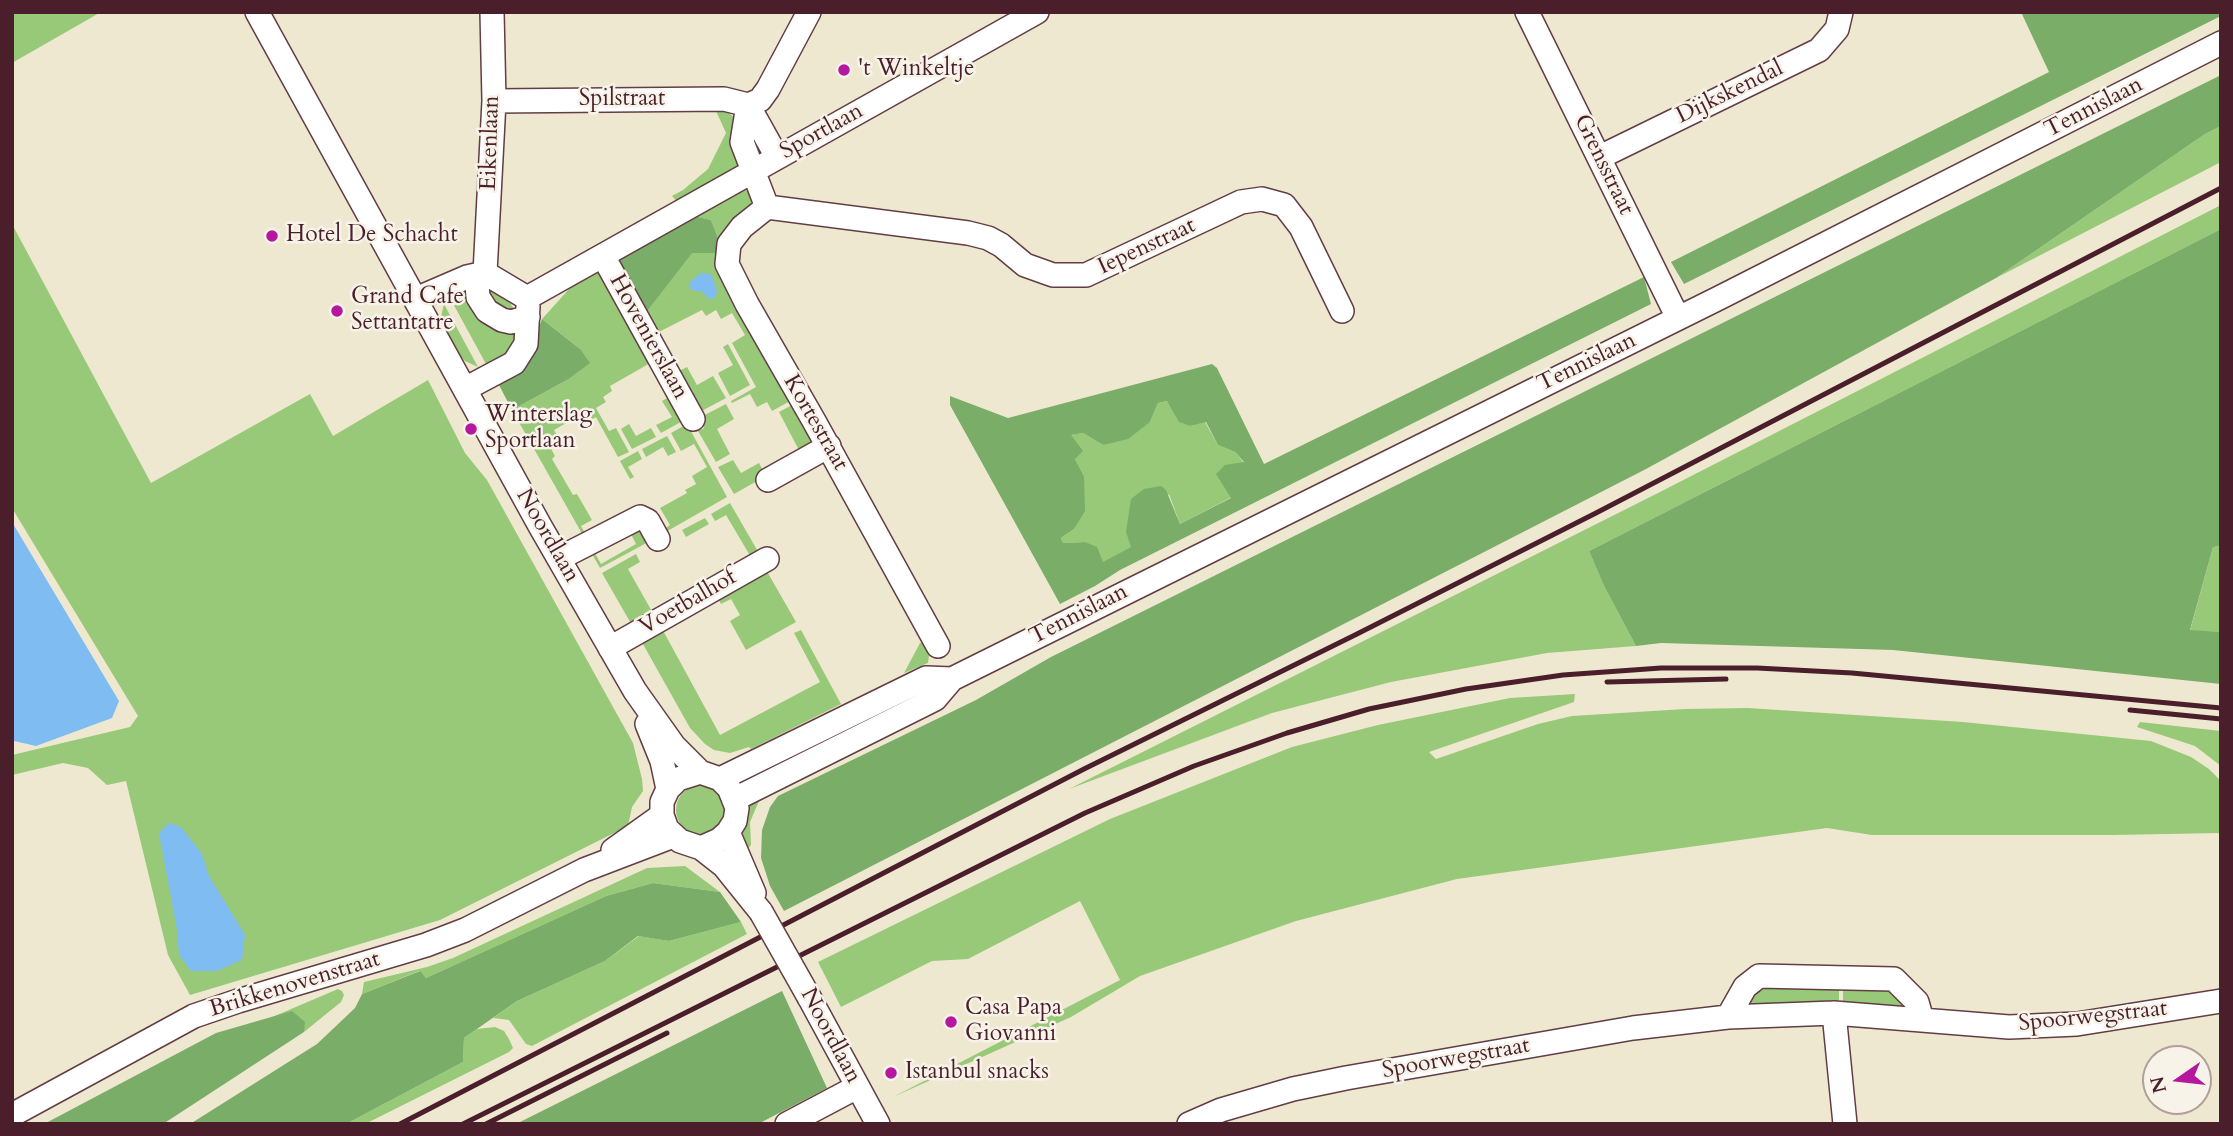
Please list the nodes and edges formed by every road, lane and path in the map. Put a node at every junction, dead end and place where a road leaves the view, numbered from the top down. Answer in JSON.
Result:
{"nodes":[{"id":1,"x":257,"y":12,"type":"edge"},
{"id":2,"x":492,"y":12,"type":"edge"},
{"id":3,"x":809,"y":12,"type":"edge"},
{"id":4,"x":1037,"y":12,"type":"edge"},
{"id":5,"x":1527,"y":12,"type":"edge"},
{"id":6,"x":1842,"y":12,"type":"edge"},
{"id":7,"x":2221,"y":43,"type":"edge"},
{"id":8,"x":494,"y":101,"type":"junction"},
{"id":9,"x":748,"y":105,"type":"junction"},
{"id":10,"x":777,"y":157,"type":"junction"},
{"id":11,"x":1600,"y":157,"type":"junction"},
{"id":12,"x":753,"y":170,"type":"junction"},
{"id":13,"x":767,"y":207,"type":"junction"},
{"id":14,"x":603,"y":256,"type":"junction"},
{"id":15,"x":485,"y":273,"type":"junction"},
{"id":16,"x":416,"y":299,"type":"junction"},
{"id":17,"x":528,"y":308,"type":"junction"},
{"id":18,"x":1342,"y":312,"type":"dead end"},
{"id":19,"x":1678,"y":318,"type":"junction"},
{"id":20,"x":466,"y":389,"type":"junction"},
{"id":21,"x":693,"y":419,"type":"dead end"},
{"id":22,"x":829,"y":446,"type":"junction"},
{"id":23,"x":768,"y":480,"type":"dead end"},
{"id":24,"x":658,"y":539,"type":"dead end"},
{"id":25,"x":559,"y":558,"type":"junction"},
{"id":26,"x":766,"y":559,"type":"dead end"},
{"id":27,"x":938,"y":646,"type":"dead end"},
{"id":28,"x":610,"y":648,"type":"junction"},
{"id":29,"x":952,"y":679,"type":"junction"},
{"id":30,"x":635,"y":691,"type":"junction"},
{"id":31,"x":710,"y":776,"type":"junction"},
{"id":32,"x":668,"y":789,"type":"junction"},
{"id":33,"x":734,"y":799,"type":"junction"},
{"id":34,"x":662,"y":815,"type":"junction"},
{"id":35,"x":729,"y":832,"type":"junction"},
{"id":36,"x":673,"y":836,"type":"junction"},
{"id":37,"x":701,"y":848,"type":"junction"},
{"id":38,"x":584,"y":870,"type":"junction"},
{"id":39,"x":761,"y":912,"type":"junction"},
{"id":40,"x":2221,"y":1002,"type":"edge"},
{"id":41,"x":1835,"y":1013,"type":"junction"},
{"id":42,"x":1728,"y":1017,"type":"junction"},
{"id":43,"x":1922,"y":1020,"type":"junction"},
{"id":44,"x":857,"y":1087,"type":"junction"},
{"id":45,"x":12,"y":1115,"type":"edge"},
{"id":46,"x":788,"y":1124,"type":"edge"},
{"id":47,"x":878,"y":1124,"type":"edge"},
{"id":48,"x":1189,"y":1124,"type":"edge"},
{"id":49,"x":1845,"y":1124,"type":"edge"}],
"edges":[{"from":1,"to":16,"type":"street","name":"Noordlaan"},
{"from":2,"to":8,"type":"street","name":"Eikenlaan"},
{"from":3,"to":9,"type":"street"},
{"from":4,"to":10,"type":"street","name":"Sportlaan"},
{"from":5,"to":11,"type":"street","name":"Grensstraat"},
{"from":6,"to":11,"type":"street","name":"Dijkskendal"},
{"from":7,"to":19,"type":"street","name":"Tennislaan"},
{"from":8,"to":9,"type":"street","name":"Spilstraat"},
{"from":8,"to":15,"type":"street","name":"Eikenlaan"},
{"from":9,"to":10,"type":"street"},
{"from":9,"to":12,"type":"street"},
{"from":10,"to":12,"type":"street","name":"Sportlaan"},
{"from":11,"to":19,"type":"street","name":"Grensstraat"},
{"from":12,"to":13,"type":"street"},
{"from":12,"to":14,"type":"street","name":"Hovenierslaan"},
{"from":13,"to":18,"type":"street","name":"Iepenstraat"},
{"from":13,"to":22,"type":"street","name":"Kortestraat"},
{"from":14,"to":17,"type":"street","name":"Hovenierslaan"},
{"from":14,"to":21,"type":"street","name":"Hovenierslaan"},
{"from":15,"to":16,"type":"street"},
{"from":15,"to":17,"type":"street"},
{"from":15,"to":17,"type":"street","name":"Eikenlaan"},
{"from":16,"to":20,"type":"street","name":"Noordlaan"},
{"from":17,"to":20,"type":"street"},
{"from":19,"to":29,"type":"street","name":"Tennislaan"},
{"from":20,"to":25,"type":"street","name":"Noordlaan"},
{"from":22,"to":23,"type":"street"},
{"from":22,"to":27,"type":"street","name":"Kortestraat"},
{"from":24,"to":25,"type":"street"},
{"from":25,"to":28,"type":"street","name":"Noordlaan"},
{"from":26,"to":28,"type":"street","name":"Voetbalhof"},
{"from":28,"to":30,"type":"street","name":"Noordlaan"},
{"from":29,"to":31,"type":"street","name":"Tennislaan"},
{"from":29,"to":33,"type":"street","name":"Tennislaan"},
{"from":30,"to":31,"type":"street","name":"Noordlaan"},
{"from":30,"to":32,"type":"street","name":"Noordlaan"},
{"from":31,"to":32,"type":"street"},
{"from":31,"to":33,"type":"street","name":"Noordlaan"},
{"from":32,"to":34,"type":"street","name":"Noordlaan"},
{"from":33,"to":35,"type":"street"},
{"from":34,"to":36,"type":"street"},
{"from":34,"to":38,"type":"street","name":"Brikkenovenstraat"},
{"from":35,"to":37,"type":"street"},
{"from":35,"to":39,"type":"street","name":"Noordlaan"},
{"from":36,"to":37,"type":"street","name":"Noordlaan"},
{"from":36,"to":38,"type":"street","name":"Brikkenovenstraat"},
{"from":37,"to":39,"type":"street","name":"Noordlaan"},
{"from":38,"to":45,"type":"street","name":"Brikkenovenstraat"},
{"from":39,"to":44,"type":"street","name":"Noordlaan","bridge":true},
{"from":40,"to":43,"type":"street","name":"Spoorwegstraat"},
{"from":41,"to":42,"type":"street","name":"Spoorwegstraat"},
{"from":41,"to":43,"type":"street","name":"Spoorwegstraat"},
{"from":41,"to":49,"type":"street"},
{"from":42,"to":43,"type":"street"},
{"from":42,"to":48,"type":"street","name":"Spoorwegstraat"},
{"from":44,"to":46,"type":"street"},
{"from":44,"to":47,"type":"street","name":"Noordlaan"}]}
